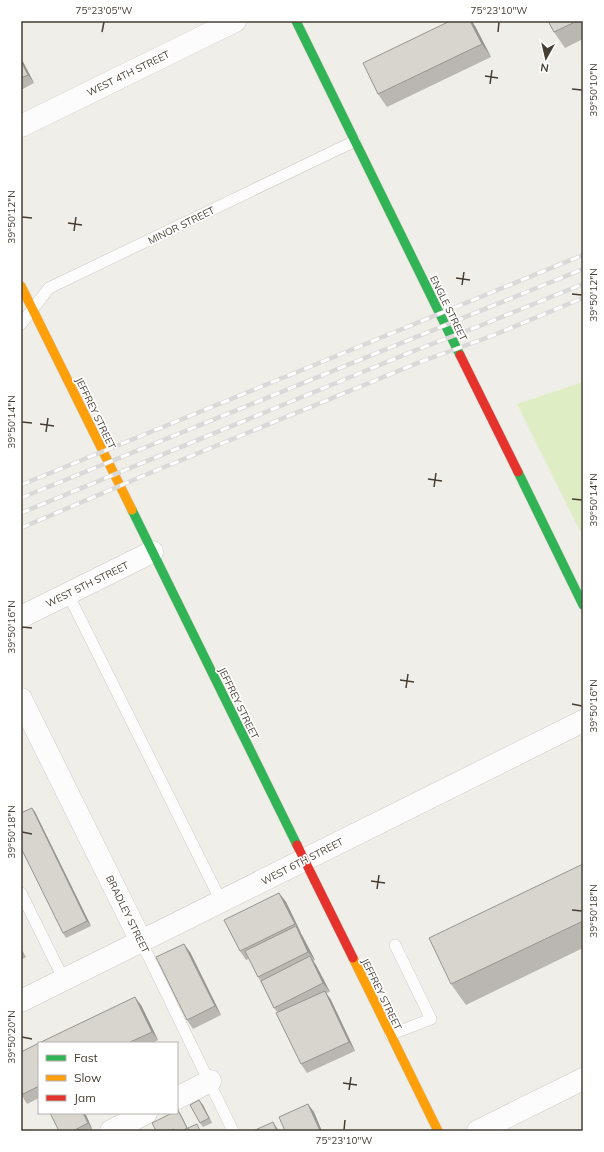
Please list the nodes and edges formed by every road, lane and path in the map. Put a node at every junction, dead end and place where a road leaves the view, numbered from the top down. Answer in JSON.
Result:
{"nodes":[{"id":1,"x":235,"y":21,"type":"edge"},
{"id":2,"x":296,"y":21,"type":"edge"},
{"id":3,"x":21,"y":126,"type":"edge"},
{"id":4,"x":355,"y":141,"type":"junction"},
{"id":5,"x":21,"y":286,"type":"edge"},
{"id":6,"x":33,"y":309,"type":"junction"},
{"id":7,"x":21,"y":324,"type":"edge"},
{"id":8,"x":152,"y":552,"type":"junction"},
{"id":9,"x":68,"y":594,"type":"junction"},
{"id":10,"x":583,"y":605,"type":"edge"},
{"id":11,"x":21,"y":617,"type":"edge"},
{"id":12,"x":21,"y":699,"type":"edge"},
{"id":13,"x":583,"y":721,"type":"edge"},
{"id":14,"x":304,"y":860,"type":"junction"},
{"id":15,"x":21,"y":893,"type":"edge"},
{"id":16,"x":221,"y":901,"type":"junction"},
{"id":17,"x":141,"y":941,"type":"junction"},
{"id":18,"x":395,"y":945,"type":"dead end"},
{"id":19,"x":64,"y":980,"type":"junction"},
{"id":20,"x":21,"y":1001,"type":"edge"},
{"id":21,"x":390,"y":1035,"type":"junction"},
{"id":22,"x":583,"y":1079,"type":"edge"},
{"id":23,"x":210,"y":1081,"type":"junction"},
{"id":24,"x":178,"y":1097,"type":"edge"},
{"id":25,"x":144,"y":1114,"type":"edge"},
{"id":26,"x":111,"y":1131,"type":"edge"},
{"id":27,"x":233,"y":1131,"type":"edge"},
{"id":28,"x":438,"y":1131,"type":"edge"},
{"id":29,"x":478,"y":1131,"type":"edge"}],
"edges":[{"from":1,"to":3,"type":"street","name":"WEST 4TH STREET"},
{"from":2,"to":4,"type":"street","name":"ENGLE STREET"},
{"from":4,"to":6,"type":"lane","name":"MINOR STREET"},
{"from":4,"to":10,"type":"street","name":"ENGLE STREET"},
{"from":5,"to":6,"type":"street","name":"JEFFREY STREET"},
{"from":6,"to":7,"type":"lane","name":"MINOR STREET"},
{"from":6,"to":8,"type":"street","name":"JEFFREY STREET"},
{"from":8,"to":9,"type":"street","name":"WEST 5TH STREET"},
{"from":8,"to":14,"type":"street","name":"JEFFREY STREET"},
{"from":9,"to":11,"type":"street","name":"WEST 5TH STREET"},
{"from":9,"to":16,"type":"lane"},
{"from":12,"to":17,"type":"street","name":"BRADLEY STREET"},
{"from":13,"to":14,"type":"street","name":"WEST 6TH STREET"},
{"from":14,"to":16,"type":"street","name":"WEST 6TH STREET"},
{"from":14,"to":21,"type":"street","name":"JEFFREY STREET"},
{"from":15,"to":19,"type":"lane"},
{"from":16,"to":17,"type":"street","name":"WEST 6TH STREET"},
{"from":17,"to":19,"type":"street","name":"WEST 6TH STREET"},
{"from":17,"to":23,"type":"lane","name":"BRADLEY STREET"},
{"from":18,"to":21,"type":"lane"},
{"from":19,"to":20,"type":"street","name":"WEST 6TH STREET"},
{"from":21,"to":28,"type":"street","name":"JEFFREY STREET"},
{"from":22,"to":29,"type":"street"},
{"from":23,"to":24,"type":"street"},
{"from":23,"to":27,"type":"lane","name":"BRADLEY STREET"},
{"from":25,"to":26,"type":"street"}]}
